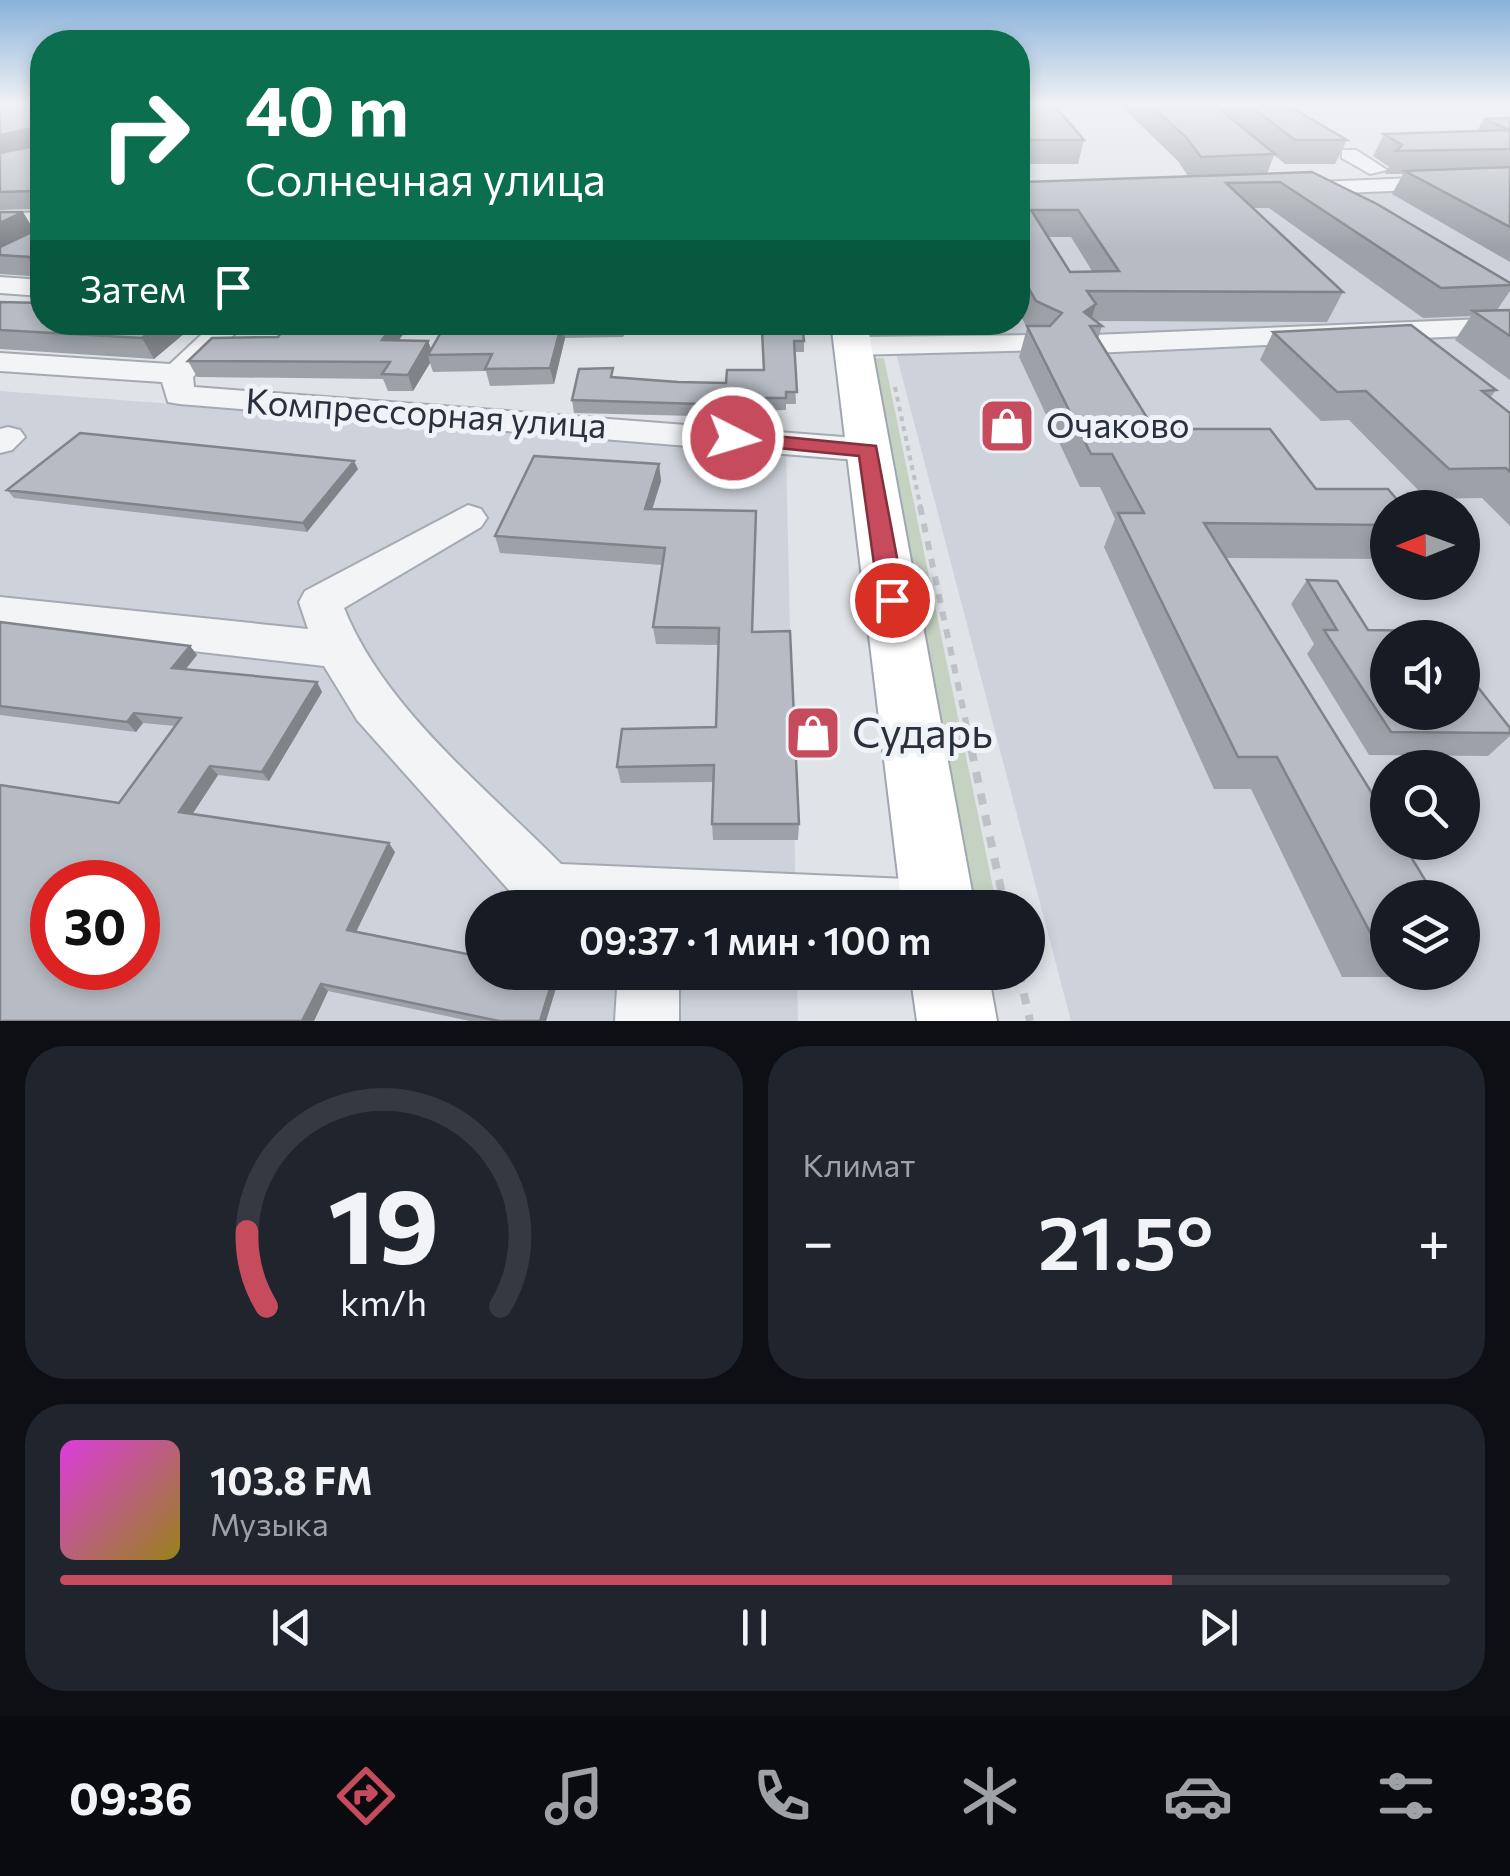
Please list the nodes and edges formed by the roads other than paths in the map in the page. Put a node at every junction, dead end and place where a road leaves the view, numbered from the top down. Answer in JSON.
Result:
{"nodes":[{"id":1,"x":1349,"y":154,"type":"edge"},
{"id":2,"x":1510,"y":165,"type":"edge"},
{"id":3,"x":1377,"y":170,"type":"junction"},
{"id":4,"x":1510,"y":180,"type":"edge"},
{"id":5,"x":1288,"y":186,"type":"junction"},
{"id":6,"x":1354,"y":214,"type":"edge"},
{"id":7,"x":30,"y":219,"type":"edge"},
{"id":8,"x":0,"y":221,"type":"edge"},
{"id":9,"x":0,"y":285,"type":"edge"},
{"id":10,"x":30,"y":287,"type":"edge"},
{"id":11,"x":1510,"y":326,"type":"edge"},
{"id":12,"x":218,"y":335,"type":"edge"},
{"id":13,"x":863,"y":338,"type":"edge"},
{"id":14,"x":1035,"y":344,"type":"edge"},
{"id":15,"x":1093,"y":344,"type":"edge"},
{"id":16,"x":0,"y":362,"type":"edge"},
{"id":17,"x":177,"y":374,"type":"junction"},
{"id":18,"x":869,"y":450,"type":"junction"},
{"id":19,"x":468,"y":518,"type":"dead end"},
{"id":20,"x":0,"y":614,"type":"edge"},
{"id":21,"x":338,"y":650,"type":"junction"},
{"id":22,"x":548,"y":890,"type":"edge"},
{"id":23,"x":936,"y":890,"type":"edge"},
{"id":24,"x":650,"y":990,"type":"edge"},
{"id":25,"x":647,"y":1021,"type":"edge"}],
"edges":[{"from":1,"to":3,"type":"street"},
{"from":2,"to":3,"type":"street"},
{"from":3,"to":5,"type":"street"},
{"from":4,"to":5,"type":"street"},
{"from":5,"to":6,"type":"street"},
{"from":7,"to":8,"type":"street"},
{"from":9,"to":10,"type":"street"},
{"from":11,"to":15,"type":"street"},
{"from":12,"to":17,"type":"street"},
{"from":13,"to":14,"type":"street"},
{"from":13,"to":18,"type":"main road"},
{"from":16,"to":17,"type":"street"},
{"from":17,"to":18,"type":"street","name":"Компрессорная улица"},
{"from":18,"to":23,"type":"main road"},
{"from":19,"to":21,"type":"street"},
{"from":20,"to":21,"type":"street"},
{"from":21,"to":22,"type":"street"},
{"from":24,"to":25,"type":"street"}]}
